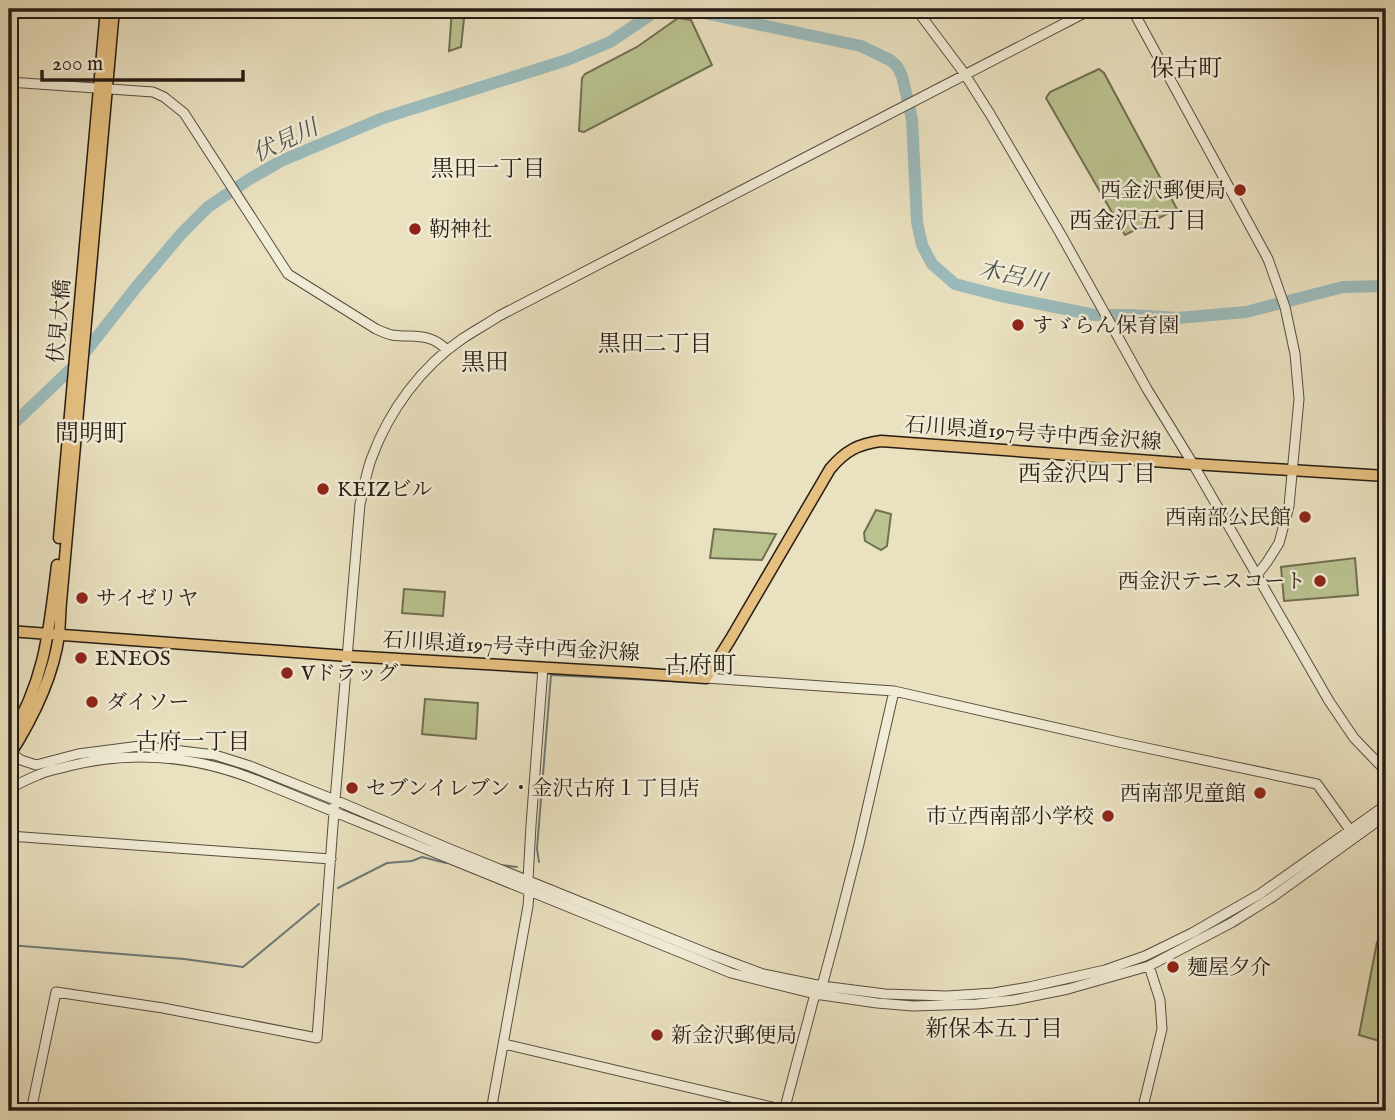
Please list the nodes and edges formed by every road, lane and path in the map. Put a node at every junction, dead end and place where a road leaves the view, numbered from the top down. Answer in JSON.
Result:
{"nodes":[{"id":1,"x":106,"y":9,"type":"edge"},
{"id":2,"x":114,"y":9,"type":"edge"},
{"id":3,"x":916,"y":9,"type":"edge"},
{"id":4,"x":1092,"y":9,"type":"edge"},
{"id":5,"x":1132,"y":9,"type":"edge"},
{"id":6,"x":964,"y":73,"type":"junction"},
{"id":7,"x":9,"y":82,"type":"edge"},
{"id":8,"x":103,"y":89,"type":"junction"},
{"id":9,"x":447,"y":350,"type":"junction"},
{"id":10,"x":1193,"y":464,"type":"junction"},
{"id":11,"x":1293,"y":470,"type":"junction"},
{"id":12,"x":1386,"y":476,"type":"edge"},
{"id":13,"x":1256,"y":575,"type":"junction"},
{"id":14,"x":9,"y":631,"type":"edge"},
{"id":15,"x":54,"y":634,"type":"junction"},
{"id":16,"x":348,"y":656,"type":"junction"},
{"id":17,"x":543,"y":668,"type":"junction"},
{"id":18,"x":705,"y":678,"type":"junction"},
{"id":19,"x":894,"y":691,"type":"junction"},
{"id":20,"x":9,"y":739,"type":"edge"},
{"id":21,"x":9,"y":754,"type":"edge"},
{"id":22,"x":1386,"y":770,"type":"edge"},
{"id":23,"x":9,"y":789,"type":"edge"},
{"id":24,"x":335,"y":800,"type":"junction"},
{"id":25,"x":1386,"y":804,"type":"edge"},
{"id":26,"x":334,"y":812,"type":"junction"},
{"id":27,"x":1386,"y":815,"type":"edge"},
{"id":28,"x":1350,"y":830,"type":"junction"},
{"id":29,"x":9,"y":836,"type":"edge"},
{"id":30,"x":331,"y":859,"type":"junction"},
{"id":31,"x":528,"y":880,"type":"junction"},
{"id":32,"x":529,"y":892,"type":"junction"},
{"id":33,"x":1149,"y":966,"type":"junction"},
{"id":34,"x":822,"y":986,"type":"junction"},
{"id":35,"x":815,"y":994,"type":"junction"},
{"id":36,"x":504,"y":1044,"type":"junction"},
{"id":37,"x":784,"y":1110,"type":"edge"},
{"id":38,"x":32,"y":1111,"type":"edge"},
{"id":39,"x":491,"y":1111,"type":"edge"},
{"id":40,"x":1142,"y":1111,"type":"edge"}],
"edges":[{"from":1,"to":8,"type":"main road"},
{"from":2,"to":8,"type":"main road"},
{"from":3,"to":6,"type":"street"},
{"from":4,"to":6,"type":"street"},
{"from":5,"to":11,"type":"street"},
{"from":6,"to":9,"type":"street"},
{"from":6,"to":10,"type":"street"},
{"from":7,"to":8,"type":"street"},
{"from":8,"to":9,"type":"street"},
{"from":8,"to":15,"type":"main road","name":"伏見大橋"},
{"from":9,"to":16,"type":"street"},
{"from":10,"to":11,"type":"main road","name":"石川県道197号寺中西金沢線"},
{"from":10,"to":13,"type":"street"},
{"from":10,"to":18,"type":"main road","name":"石川県道197号寺中西金沢線"},
{"from":11,"to":12,"type":"main road","name":"石川県道197号寺中西金沢線"},
{"from":11,"to":13,"type":"street"},
{"from":13,"to":22,"type":"street"},
{"from":14,"to":15,"type":"main road","name":"石川県道197号寺中西金沢線"},
{"from":15,"to":16,"type":"main road","name":"石川県道197号寺中西金沢線"},
{"from":15,"to":20,"type":"main road"},
{"from":15,"to":21,"type":"main road"},
{"from":16,"to":17,"type":"main road","name":"石川県道197号寺中西金沢線"},
{"from":16,"to":24,"type":"street"},
{"from":17,"to":18,"type":"main road","name":"石川県道197号寺中西金沢線"},
{"from":17,"to":31,"type":"street"},
{"from":18,"to":19,"type":"street"},
{"from":19,"to":28,"type":"street"},
{"from":19,"to":34,"type":"street"},
{"from":21,"to":24,"type":"street"},
{"from":23,"to":26,"type":"street"},
{"from":24,"to":26,"type":"street"},
{"from":24,"to":31,"type":"street"},
{"from":25,"to":28,"type":"street"},
{"from":26,"to":30,"type":"street"},
{"from":26,"to":32,"type":"street"},
{"from":27,"to":33,"type":"street"},
{"from":28,"to":34,"type":"street"},
{"from":29,"to":30,"type":"street"},
{"from":30,"to":38,"type":"street"},
{"from":31,"to":32,"type":"street"},
{"from":31,"to":34,"type":"street"},
{"from":32,"to":35,"type":"street"},
{"from":32,"to":36,"type":"street"},
{"from":33,"to":35,"type":"street"},
{"from":33,"to":40,"type":"street"},
{"from":34,"to":35,"type":"street"},
{"from":35,"to":37,"type":"street"},
{"from":36,"to":37,"type":"street"},
{"from":36,"to":39,"type":"street"}]}
